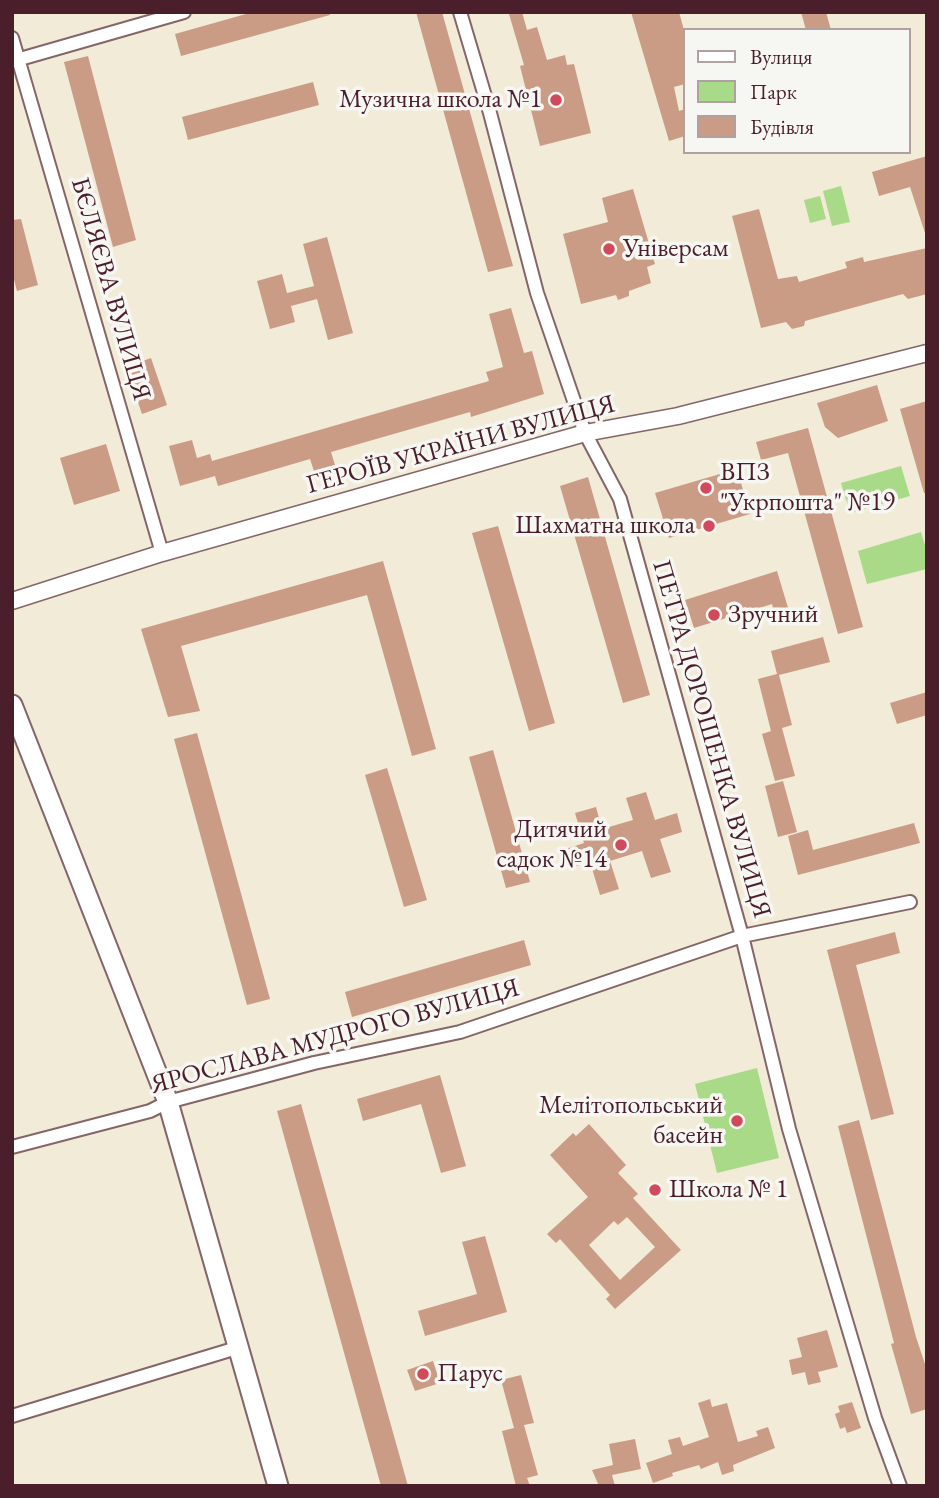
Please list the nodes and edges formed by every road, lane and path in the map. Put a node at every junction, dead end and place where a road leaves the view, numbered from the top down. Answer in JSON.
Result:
{"nodes":[{"id":1,"x":184,"y":12,"type":"edge"},
{"id":2,"x":460,"y":12,"type":"edge"},
{"id":3,"x":12,"y":38,"type":"edge"},
{"id":4,"x":15,"y":60,"type":"edge"},
{"id":5,"x":927,"y":353,"type":"edge"},
{"id":6,"x":585,"y":433,"type":"junction"},
{"id":7,"x":162,"y":553,"type":"junction"},
{"id":8,"x":12,"y":601,"type":"edge"},
{"id":9,"x":12,"y":705,"type":"edge"},
{"id":10,"x":910,"y":902,"type":"dead end"},
{"id":11,"x":742,"y":936,"type":"junction"},
{"id":12,"x":168,"y":1102,"type":"junction"},
{"id":13,"x":12,"y":1147,"type":"edge"},
{"id":14,"x":240,"y":1347,"type":"junction"},
{"id":15,"x":12,"y":1416,"type":"edge"},
{"id":16,"x":278,"y":1486,"type":"edge"},
{"id":17,"x":900,"y":1486,"type":"edge"}],
"edges":[{"from":1,"to":4,"type":"street"},
{"from":2,"to":6,"type":"street","name":"ПЕТРА ДОРОШЕНКА ВУЛИЦЯ"},
{"from":3,"to":4,"type":"street","name":"БЄЛЯЄВА ВУЛИЦЯ"},
{"from":4,"to":7,"type":"street","name":"БЄЛЯЄВА ВУЛИЦЯ"},
{"from":5,"to":6,"type":"main road","name":"ГЕРОЇВ УКРАЇНИ ВУЛИЦЯ"},
{"from":6,"to":7,"type":"main road","name":"ГЕРОЇВ УКРАЇНИ ВУЛИЦЯ"},
{"from":6,"to":11,"type":"street","name":"ПЕТРА ДОРОШЕНКА ВУЛИЦЯ"},
{"from":7,"to":8,"type":"main road","name":"ГЕРОЇВ УКРАЇНИ ВУЛИЦЯ"},
{"from":9,"to":12,"type":"highway"},
{"from":10,"to":11,"type":"street","name":"ЯРОСЛАВА МУДРОГО ВУЛИЦЯ"},
{"from":11,"to":12,"type":"street","name":"ЯРОСЛАВА МУДРОГО ВУЛИЦЯ"},
{"from":11,"to":17,"type":"street","name":"ПЕТРА ДОРОШЕНКА ВУЛИЦЯ"},
{"from":12,"to":13,"type":"street","name":"ЯРОСЛАВА МУДРОГО ВУЛИЦЯ"},
{"from":12,"to":14,"type":"highway"},
{"from":14,"to":15,"type":"street"},
{"from":14,"to":16,"type":"highway"}]}
